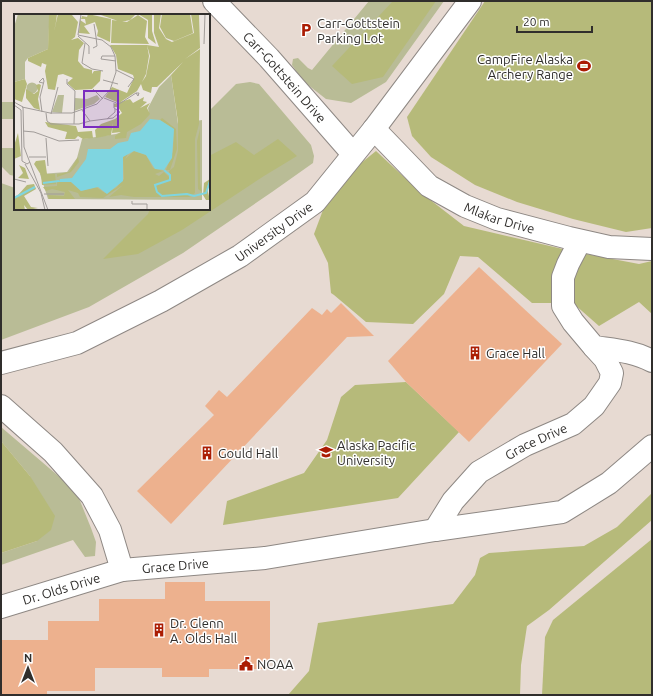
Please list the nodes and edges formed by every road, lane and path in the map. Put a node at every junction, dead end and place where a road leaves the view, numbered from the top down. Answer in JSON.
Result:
{"nodes":[{"id":1,"x":214,"y":1,"type":"edge"},
{"id":2,"x":470,"y":1,"type":"edge"},
{"id":3,"x":374,"y":130,"type":"junction"},
{"id":4,"x":353,"y":154,"type":"junction"},
{"id":5,"x":580,"y":241,"type":"junction"},
{"id":6,"x":652,"y":249,"type":"edge"},
{"id":7,"x":594,"y":347,"type":"junction"},
{"id":8,"x":652,"y":361,"type":"edge"},
{"id":9,"x":1,"y":363,"type":"edge"},
{"id":10,"x":1,"y":406,"type":"edge"},
{"id":11,"x":652,"y":446,"type":"edge"},
{"id":12,"x":435,"y":530,"type":"junction"},
{"id":13,"x":122,"y":570,"type":"junction"},
{"id":14,"x":1,"y":607,"type":"edge"}],
"edges":[{"from":1,"to":4,"type":"street","name":"Carr-Gottstein Drive"},
{"from":2,"to":3,"type":"street","name":"University Drive"},
{"from":3,"to":4,"type":"street","name":"University Drive"},
{"from":3,"to":5,"type":"street","name":"Mlakar Drive"},
{"from":4,"to":9,"type":"street","name":"University Drive"},
{"from":5,"to":6,"type":"street","name":"Mlakar Drive"},
{"from":5,"to":7,"type":"street","name":"Grace Drive"},
{"from":7,"to":8,"type":"street"},
{"from":7,"to":12,"type":"street","name":"Grace Drive"},
{"from":10,"to":13,"type":"street"},
{"from":11,"to":12,"type":"street","name":"Grace Drive"},
{"from":12,"to":13,"type":"street","name":"Grace Drive"},
{"from":13,"to":14,"type":"street","name":"Dr. Olds Drive"}]}
